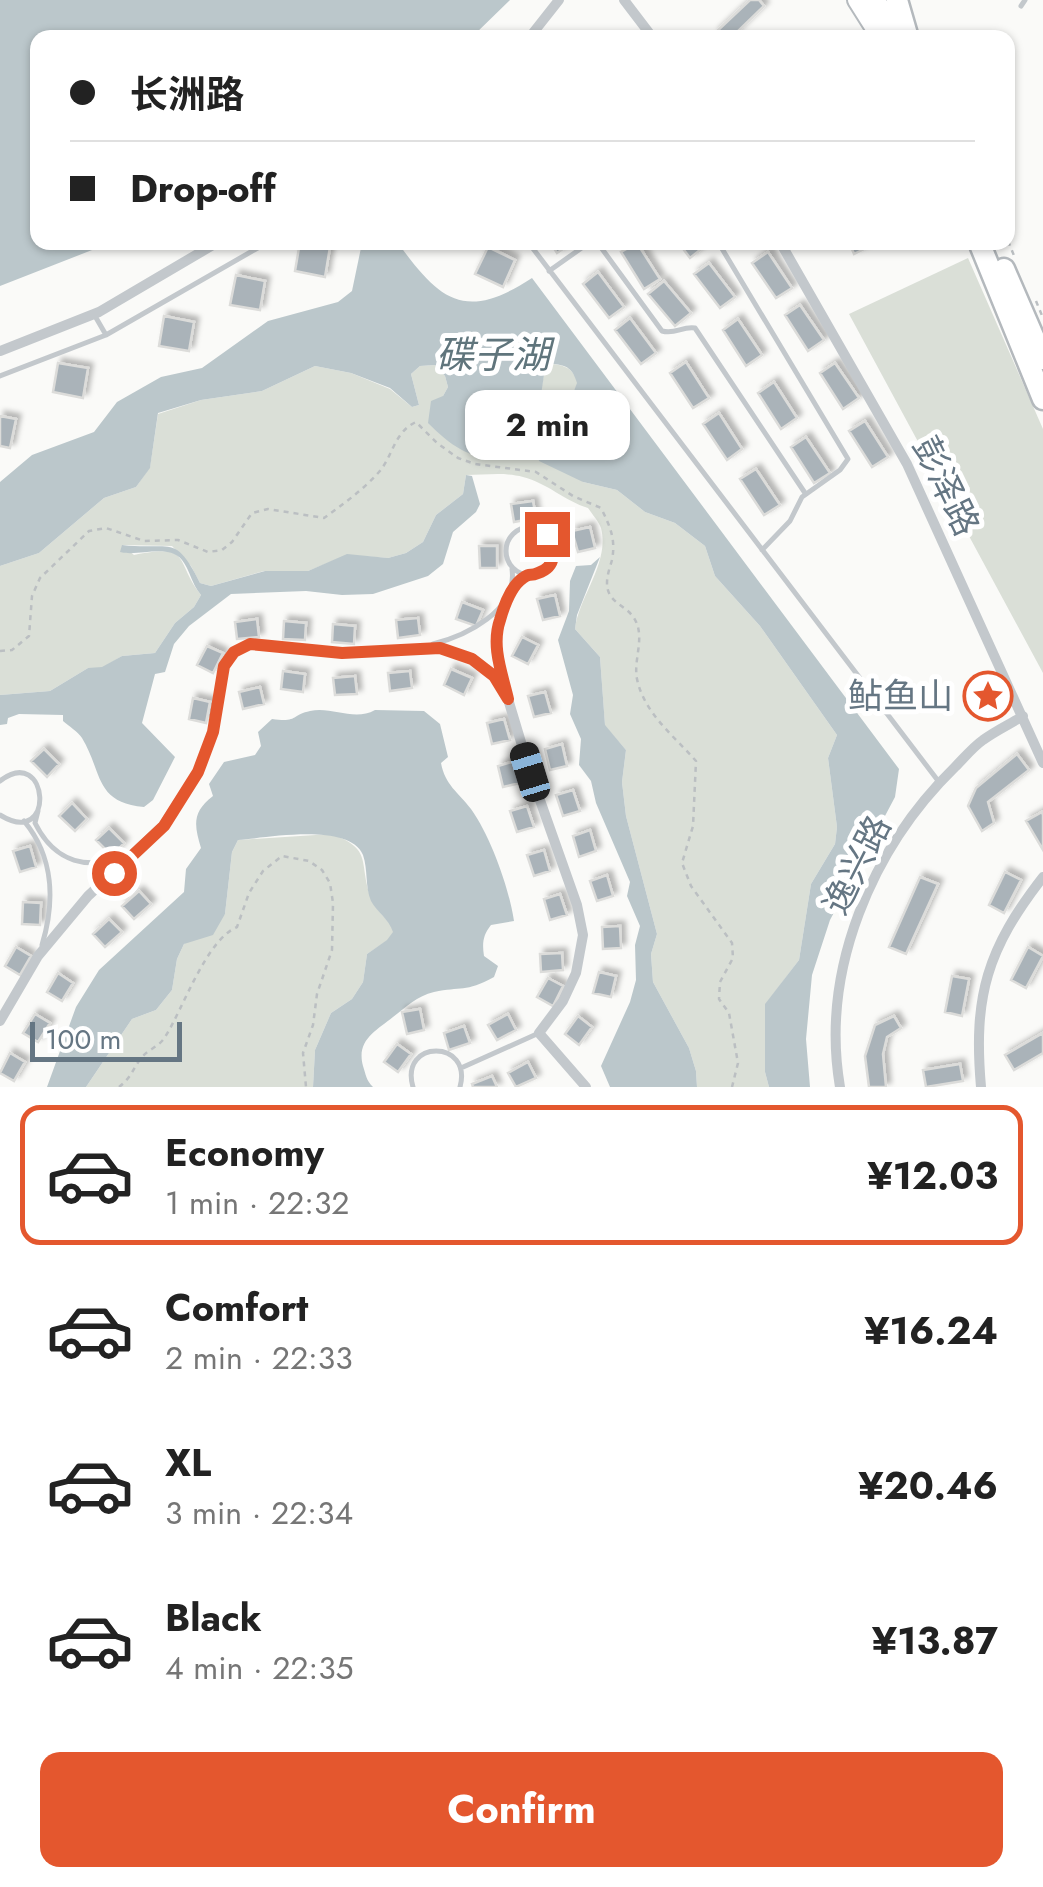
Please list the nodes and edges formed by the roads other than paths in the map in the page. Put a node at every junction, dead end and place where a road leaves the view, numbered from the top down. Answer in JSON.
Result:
{"nodes":[{"id":1,"x":559,"y":0,"type":"edge"},
{"id":2,"x":624,"y":0,"type":"edge"},
{"id":3,"x":858,"y":0,"type":"edge"},
{"id":4,"x":875,"y":0,"type":"edge"},
{"id":5,"x":896,"y":0,"type":"edge"},
{"id":6,"x":536,"y":30,"type":"edge"},
{"id":7,"x":645,"y":30,"type":"edge"},
{"id":8,"x":876,"y":30,"type":"edge"},
{"id":9,"x":891,"y":30,"type":"edge"},
{"id":10,"x":905,"y":30,"type":"edge"},
{"id":11,"x":204,"y":250,"type":"edge"},
{"id":12,"x":254,"y":250,"type":"edge"},
{"id":13,"x":534,"y":250,"type":"edge"},
{"id":14,"x":582,"y":250,"type":"edge"},
{"id":15,"x":600,"y":250,"type":"edge"},
{"id":16,"x":723,"y":250,"type":"edge"},
{"id":17,"x":785,"y":250,"type":"edge"},
{"id":18,"x":982,"y":250,"type":"edge"},
{"id":19,"x":997,"y":250,"type":"edge"},
{"id":20,"x":549,"y":271,"type":"junction"},
{"id":21,"x":1032,"y":312,"type":"edge"},
{"id":22,"x":94,"y":314,"type":"junction"},
{"id":23,"x":106,"y":335,"type":"junction"},
{"id":24,"x":0,"y":351,"type":"edge"},
{"id":25,"x":1043,"y":359,"type":"edge"},
{"id":26,"x":0,"y":376,"type":"edge"},
{"id":27,"x":1043,"y":398,"type":"edge"},
{"id":28,"x":805,"y":494,"type":"junction"},
{"id":29,"x":762,"y":550,"type":"junction"},
{"id":30,"x":511,"y":566,"type":"junction"},
{"id":31,"x":530,"y":575,"type":"junction"},
{"id":32,"x":412,"y":649,"type":"junction"},
{"id":33,"x":508,"y":699,"type":"junction"},
{"id":34,"x":1022,"y":716,"type":"junction"},
{"id":35,"x":1043,"y":763,"type":"edge"},
{"id":36,"x":0,"y":781,"type":"edge"},
{"id":37,"x":939,"y":782,"type":"junction"},
{"id":38,"x":38,"y":811,"type":"junction"},
{"id":39,"x":0,"y":815,"type":"edge"},
{"id":40,"x":24,"y":821,"type":"junction"},
{"id":41,"x":140,"y":850,"type":"junction"},
{"id":42,"x":1043,"y":877,"type":"edge"},
{"id":43,"x":38,"y":956,"type":"junction"},
{"id":44,"x":0,"y":1021,"type":"edge"},
{"id":45,"x":538,"y":1034,"type":"junction"},
{"id":46,"x":461,"y":1068,"type":"junction"},
{"id":47,"x":413,"y":1087,"type":"edge"},
{"id":48,"x":460,"y":1087,"type":"edge"},
{"id":49,"x":586,"y":1087,"type":"edge"},
{"id":50,"x":840,"y":1087,"type":"edge"},
{"id":51,"x":981,"y":1087,"type":"edge"}],
"edges":[{"from":1,"to":6,"type":"street"},
{"from":2,"to":7,"type":"street"},
{"from":3,"to":8,"type":"main road"},
{"from":4,"to":9,"type":"highway"},
{"from":5,"to":10,"type":"highway"},
{"from":11,"to":22,"type":"street"},
{"from":12,"to":23,"type":"lane"},
{"from":13,"to":20,"type":"lane"},
{"from":14,"to":20,"type":"lane"},
{"from":15,"to":28,"type":"lane"},
{"from":16,"to":28,"type":"lane"},
{"from":17,"to":34,"type":"street","name":"彭泽路"},
{"from":18,"to":27,"type":"highway"},
{"from":19,"to":21,"type":"highway"},
{"from":20,"to":29,"type":"lane"},
{"from":21,"to":25,"type":"highway"},
{"from":22,"to":23,"type":"lane"},
{"from":22,"to":24,"type":"street"},
{"from":23,"to":26,"type":"lane"},
{"from":28,"to":29,"type":"lane"},
{"from":29,"to":37,"type":"lane"},
{"from":30,"to":31,"type":"lane"},
{"from":30,"to":31,"type":"lane"},
{"from":30,"to":32,"type":"lane"},
{"from":31,"to":33,"type":"lane"},
{"from":32,"to":33,"type":"street"},
{"from":32,"to":41,"type":"street"},
{"from":33,"to":45,"type":"street"},
{"from":34,"to":35,"type":"street","name":"彭泽路"},
{"from":34,"to":37,"type":"street","name":"逸兴路"},
{"from":36,"to":38,"type":"lane"},
{"from":37,"to":50,"type":"street","name":"逸兴路"},
{"from":38,"to":40,"type":"lane"},
{"from":38,"to":41,"type":"lane"},
{"from":39,"to":40,"type":"lane"},
{"from":40,"to":43,"type":"lane"},
{"from":41,"to":43,"type":"street"},
{"from":42,"to":51,"type":"street"},
{"from":43,"to":44,"type":"street"},
{"from":45,"to":46,"type":"lane"},
{"from":45,"to":49,"type":"street"},
{"from":46,"to":47,"type":"lane"},
{"from":46,"to":48,"type":"lane"}]}
